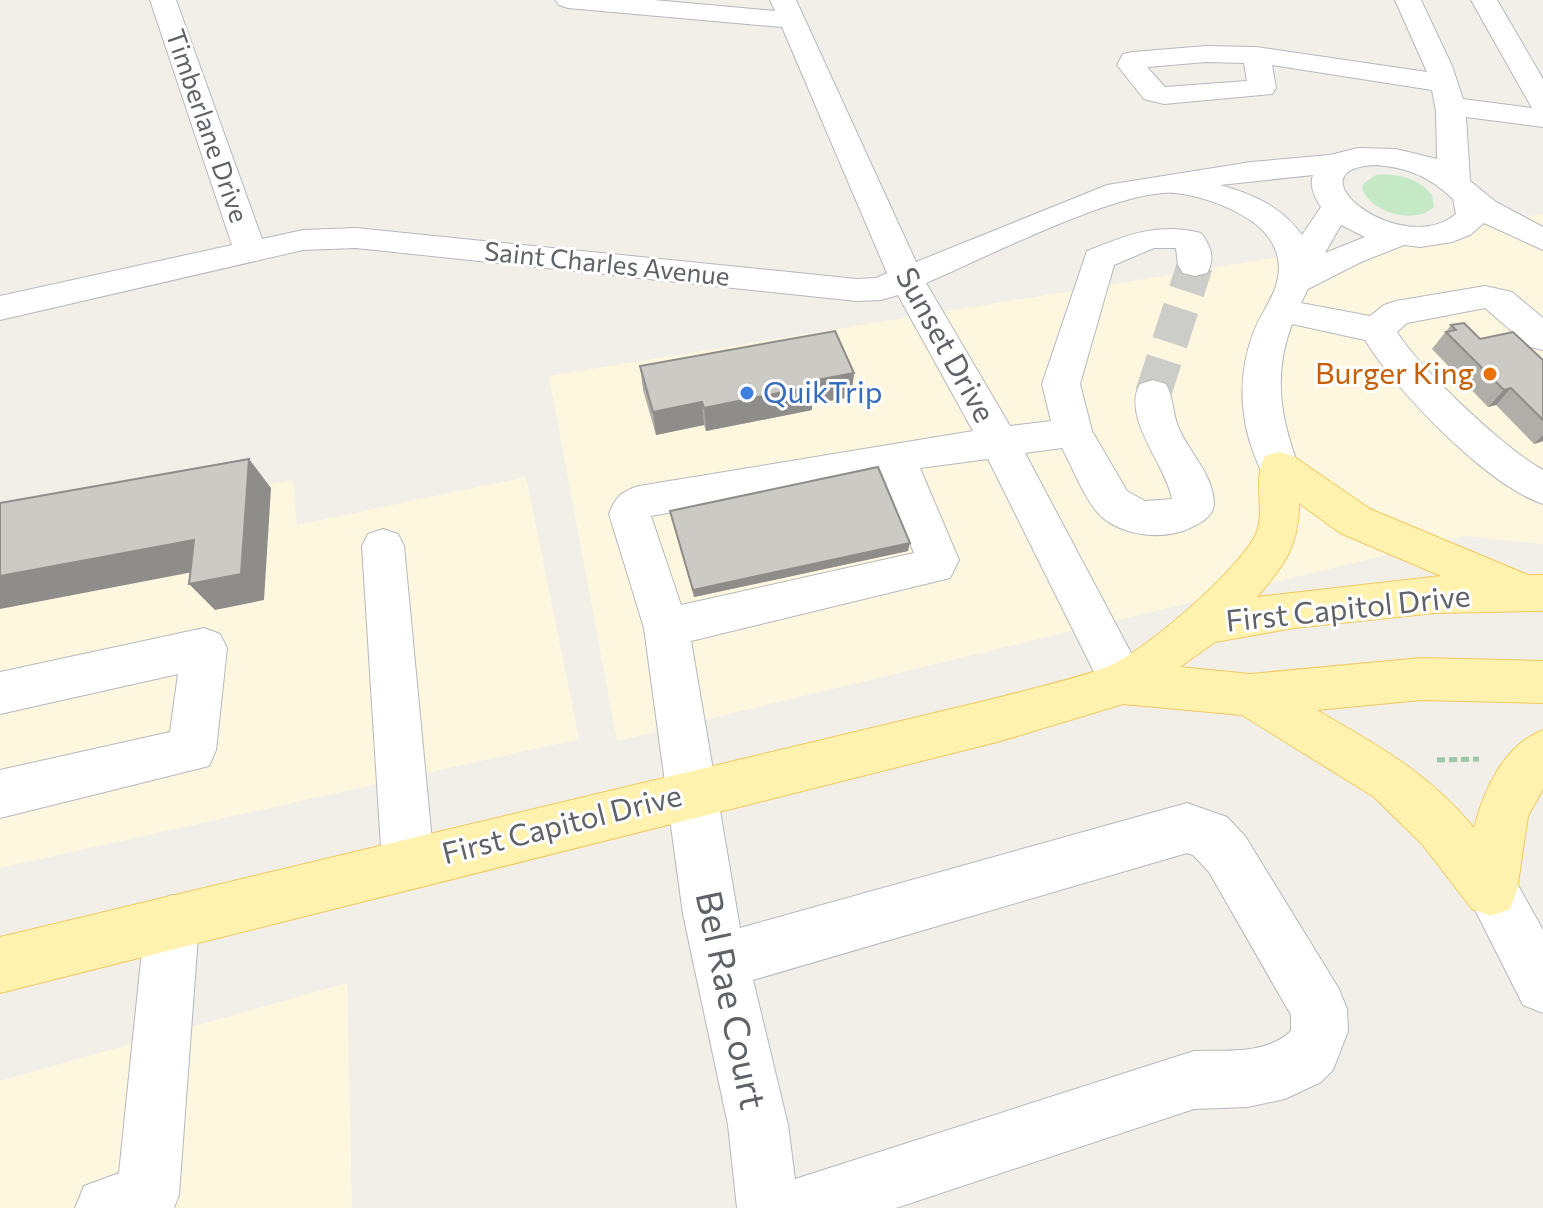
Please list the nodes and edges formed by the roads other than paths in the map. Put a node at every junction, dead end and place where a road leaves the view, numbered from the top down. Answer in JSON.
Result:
{"nodes":[{"id":1,"x":163,"y":0,"type":"edge"},
{"id":2,"x":568,"y":0,"type":"edge"},
{"id":3,"x":1408,"y":0,"type":"edge"},
{"id":4,"x":1484,"y":0,"type":"edge"},
{"id":5,"x":787,"y":10,"type":"edge"},
{"id":6,"x":1256,"y":55,"type":"junction"},
{"id":7,"x":1342,"y":67,"type":"junction"},
{"id":8,"x":1358,"y":92,"type":"dead end"},
{"id":9,"x":1543,"y":103,"type":"edge"},
{"id":10,"x":1438,"y":114,"type":"junction"},
{"id":11,"x":1543,"y":118,"type":"edge"},
{"id":12,"x":1377,"y":155,"type":"junction"},
{"id":13,"x":1337,"y":164,"type":"junction"},
{"id":14,"x":1185,"y":182,"type":"junction"},
{"id":15,"x":1462,"y":190,"type":"junction"},
{"id":16,"x":1335,"y":204,"type":"junction"},
{"id":17,"x":1059,"y":214,"type":"junction"},
{"id":18,"x":1401,"y":235,"type":"junction"},
{"id":19,"x":1437,"y":237,"type":"junction"},
{"id":20,"x":1543,"y":240,"type":"edge"},
{"id":21,"x":251,"y":253,"type":"junction"},
{"id":22,"x":1099,"y":259,"type":"junction"},
{"id":23,"x":1543,"y":259,"type":"edge"},
{"id":24,"x":1195,"y":265,"type":"dead end"},
{"id":25,"x":907,"y":280,"type":"junction"},
{"id":26,"x":1287,"y":296,"type":"junction"},
{"id":27,"x":0,"y":308,"type":"edge"},
{"id":28,"x":1377,"y":330,"type":"junction"},
{"id":29,"x":1543,"y":338,"type":"edge"},
{"id":30,"x":1153,"y":394,"type":"tunnel mouth"},
{"id":31,"x":1073,"y":432,"type":"junction"},
{"id":32,"x":1000,"y":444,"type":"junction"},
{"id":33,"x":895,"y":457,"type":"junction"},
{"id":34,"x":1279,"y":467,"type":"junction"},
{"id":35,"x":1543,"y":488,"type":"edge"},
{"id":36,"x":383,"y":546,"type":"dead end"},
{"id":37,"x":1533,"y":593,"type":"edge"},
{"id":38,"x":1204,"y":625,"type":"junction"},
{"id":39,"x":666,"y":628,"type":"junction"},
{"id":40,"x":1543,"y":682,"type":"edge"},
{"id":41,"x":1123,"y":683,"type":"junction"},
{"id":42,"x":0,"y":693,"type":"edge"},
{"id":43,"x":1250,"y":695,"type":"junction"},
{"id":44,"x":1543,"y":753,"type":"edge"},
{"id":45,"x":690,"y":793,"type":"junction"},
{"id":46,"x":0,"y":794,"type":"edge"},
{"id":47,"x":408,"y":863,"type":"junction"},
{"id":48,"x":1491,"y":890,"type":"junction"},
{"id":49,"x":172,"y":922,"type":"junction"},
{"id":50,"x":722,"y":961,"type":"junction"},
{"id":51,"x":0,"y":965,"type":"edge"},
{"id":52,"x":1543,"y":985,"type":"edge"},
{"id":53,"x":142,"y":1204,"type":"edge"},
{"id":54,"x":768,"y":1208,"type":"edge"},
{"id":55,"x":801,"y":1208,"type":"edge"}],
"edges":[{"from":1,"to":21,"type":"street","name":"Timberlane Drive"},
{"from":2,"to":5,"type":"street"},
{"from":3,"to":10,"type":"street"},
{"from":4,"to":9,"type":"street"},
{"from":5,"to":25,"type":"street","name":"Sunset Drive"},
{"from":6,"to":6,"type":"street"},
{"from":6,"to":7,"type":"street"},
{"from":7,"to":8,"type":"street"},
{"from":7,"to":10,"type":"street"},
{"from":10,"to":11,"type":"street"},
{"from":10,"to":12,"type":"street"},
{"from":10,"to":15,"type":"street"},
{"from":12,"to":13,"type":"street","name":"Saint Charles Avenue"},
{"from":12,"to":15,"type":"street"},
{"from":13,"to":14,"type":"street","name":"Saint Charles Avenue"},
{"from":13,"to":16,"type":"street"},
{"from":14,"to":16,"type":"street","name":"Saint Charles Avenue"},
{"from":14,"to":17,"type":"street","name":"Saint Charles Avenue"},
{"from":14,"to":26,"type":"street"},
{"from":15,"to":19,"type":"street"},
{"from":15,"to":20,"type":"street"},
{"from":16,"to":18,"type":"street","name":"Saint Charles Avenue"},
{"from":16,"to":26,"type":"street"},
{"from":17,"to":22,"type":"street"},
{"from":17,"to":25,"type":"street","name":"Saint Charles Avenue"},
{"from":18,"to":19,"type":"street"},
{"from":18,"to":26,"type":"street"},
{"from":19,"to":23,"type":"street"},
{"from":21,"to":25,"type":"street","name":"Saint Charles Avenue"},
{"from":21,"to":27,"type":"street","name":"Saint Charles Avenue"},
{"from":22,"to":24,"type":"street"},
{"from":22,"to":31,"type":"street"},
{"from":25,"to":32,"type":"street","name":"Sunset Drive"},
{"from":26,"to":28,"type":"street"},
{"from":26,"to":34,"type":"street"},
{"from":28,"to":29,"type":"street"},
{"from":28,"to":35,"type":"street"},
{"from":30,"to":31,"type":"street"},
{"from":31,"to":32,"type":"street"},
{"from":32,"to":33,"type":"street"},
{"from":32,"to":41,"type":"street","name":"Sunset Drive"},
{"from":33,"to":39,"type":"street"},
{"from":33,"to":39,"type":"street","name":"Bel Rae Court"},
{"from":34,"to":37,"type":"main road"},
{"from":34,"to":38,"type":"main road"},
{"from":36,"to":47,"type":"street"},
{"from":37,"to":38,"type":"main road","name":"First Capitol Drive"},
{"from":38,"to":41,"type":"main road","name":"First Capitol Drive"},
{"from":39,"to":45,"type":"street","name":"Bel Rae Court"},
{"from":40,"to":43,"type":"main road","name":"First Capitol Drive"},
{"from":41,"to":43,"type":"main road","name":"First Capitol Drive"},
{"from":41,"to":45,"type":"main road","name":"First Capitol Drive"},
{"from":42,"to":46,"type":"street"},
{"from":43,"to":48,"type":"main road"},
{"from":44,"to":48,"type":"main road"},
{"from":45,"to":47,"type":"main road","name":"First Capitol Drive"},
{"from":45,"to":50,"type":"street","name":"Bel Rae Court"},
{"from":47,"to":49,"type":"main road","name":"First Capitol Drive"},
{"from":48,"to":52,"type":"street"},
{"from":49,"to":51,"type":"main road","name":"First Capitol Drive"},
{"from":49,"to":53,"type":"street"},
{"from":50,"to":54,"type":"street","name":"Bel Rae Court"},
{"from":50,"to":55,"type":"street"}]}
